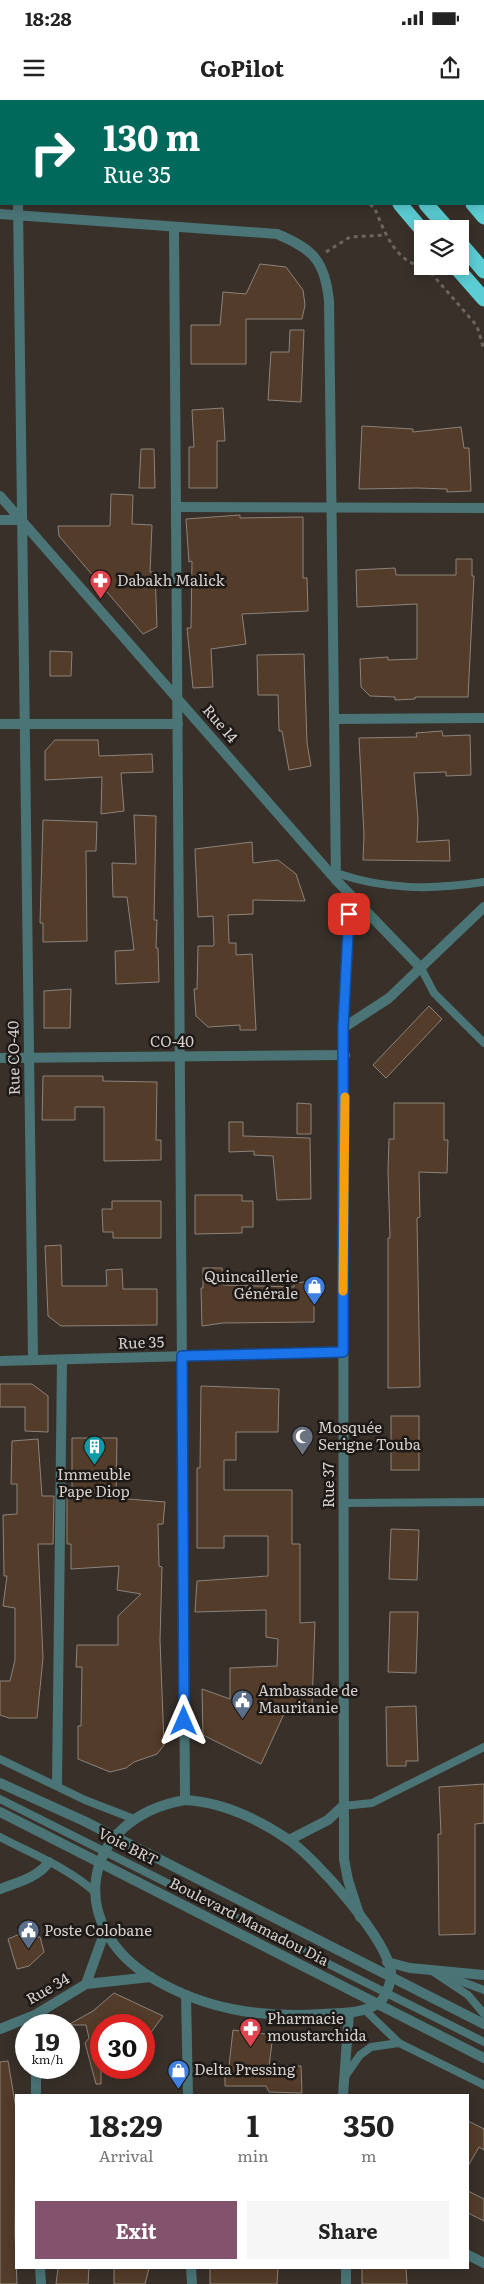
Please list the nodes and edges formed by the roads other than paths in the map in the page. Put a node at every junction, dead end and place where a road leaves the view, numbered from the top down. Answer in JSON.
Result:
{"nodes":[{"id":1,"x":18,"y":205,"type":"edge"},
{"id":2,"x":401,"y":205,"type":"edge"},
{"id":3,"x":427,"y":205,"type":"edge"},
{"id":4,"x":474,"y":205,"type":"edge"},
{"id":5,"x":0,"y":214,"type":"edge"},
{"id":6,"x":17,"y":216,"type":"junction"},
{"id":7,"x":484,"y":216,"type":"edge"},
{"id":8,"x":440,"y":220,"type":"edge"},
{"id":9,"x":414,"y":221,"type":"edge"},
{"id":10,"x":174,"y":228,"type":"junction"},
{"id":11,"x":469,"y":254,"type":"edge"},
{"id":12,"x":484,"y":271,"type":"edge"},
{"id":13,"x":463,"y":275,"type":"edge"},
{"id":14,"x":484,"y":299,"type":"edge"},
{"id":15,"x":0,"y":496,"type":"edge"},
{"id":16,"x":176,"y":507,"type":"junction"},
{"id":17,"x":333,"y":508,"type":"junction"},
{"id":18,"x":484,"y":508,"type":"edge"},
{"id":19,"x":0,"y":520,"type":"edge"},
{"id":20,"x":21,"y":520,"type":"junction"},
{"id":21,"x":177,"y":699,"type":"junction"},
{"id":22,"x":484,"y":718,"type":"edge"},
{"id":23,"x":335,"y":719,"type":"junction"},
{"id":24,"x":0,"y":724,"type":"edge"},
{"id":25,"x":24,"y":724,"type":"junction"},
{"id":26,"x":178,"y":724,"type":"junction"},
{"id":27,"x":336,"y":876,"type":"junction"},
{"id":28,"x":484,"y":882,"type":"edge"},
{"id":29,"x":350,"y":895,"type":"junction"},
{"id":30,"x":484,"y":907,"type":"edge"},
{"id":31,"x":421,"y":968,"type":"junction"},
{"id":32,"x":343,"y":1028,"type":"junction"},
{"id":33,"x":484,"y":1044,"type":"edge"},
{"id":34,"x":345,"y":1056,"type":"junction"},
{"id":35,"x":180,"y":1057,"type":"junction"},
{"id":36,"x":0,"y":1058,"type":"edge"},
{"id":37,"x":29,"y":1058,"type":"junction"},
{"id":38,"x":343,"y":1352,"type":"junction"},
{"id":39,"x":182,"y":1356,"type":"junction"},
{"id":40,"x":0,"y":1360,"type":"edge"},
{"id":41,"x":33,"y":1360,"type":"junction"},
{"id":42,"x":62,"y":1360,"type":"junction"},
{"id":43,"x":484,"y":1502,"type":"edge"},
{"id":44,"x":344,"y":1503,"type":"junction"},
{"id":45,"x":484,"y":1747,"type":"edge"},
{"id":46,"x":0,"y":1759,"type":"edge"},
{"id":47,"x":0,"y":1783,"type":"edge"},
{"id":48,"x":57,"y":1785,"type":"junction"},
{"id":49,"x":0,"y":1798,"type":"edge"},
{"id":50,"x":185,"y":1800,"type":"junction"},
{"id":51,"x":344,"y":1806,"type":"junction"},
{"id":52,"x":0,"y":1812,"type":"edge"},
{"id":53,"x":134,"y":1819,"type":"junction"},
{"id":54,"x":0,"y":1837,"type":"edge"},
{"id":55,"x":113,"y":1837,"type":"junction"},
{"id":56,"x":289,"y":1840,"type":"junction"},
{"id":57,"x":104,"y":1850,"type":"junction"},
{"id":58,"x":49,"y":1862,"type":"junction"},
{"id":59,"x":98,"y":1863,"type":"junction"},
{"id":60,"x":0,"y":1889,"type":"edge"},
{"id":61,"x":96,"y":1892,"type":"junction"},
{"id":62,"x":360,"y":1916,"type":"junction"},
{"id":63,"x":105,"y":1931,"type":"junction"},
{"id":64,"x":387,"y":1962,"type":"junction"},
{"id":65,"x":432,"y":1971,"type":"junction"},
{"id":66,"x":484,"y":1974,"type":"edge"},
{"id":67,"x":151,"y":1977,"type":"junction"},
{"id":68,"x":391,"y":1977,"type":"junction"},
{"id":69,"x":86,"y":1984,"type":"junction"},
{"id":70,"x":484,"y":1990,"type":"edge"},
{"id":71,"x":387,"y":1992,"type":"junction"},
{"id":72,"x":186,"y":1996,"type":"junction"},
{"id":73,"x":378,"y":2004,"type":"junction"},
{"id":74,"x":364,"y":2009,"type":"junction"},
{"id":75,"x":349,"y":2013,"type":"junction"},
{"id":76,"x":44,"y":2014,"type":"edge"},
{"id":77,"x":484,"y":2014,"type":"edge"},
{"id":78,"x":484,"y":2024,"type":"edge"},
{"id":79,"x":15,"y":2025,"type":"edge"},
{"id":80,"x":0,"y":2029,"type":"edge"},
{"id":81,"x":484,"y":2042,"type":"edge"},
{"id":82,"x":399,"y":2043,"type":"junction"},
{"id":83,"x":484,"y":2058,"type":"edge"},
{"id":84,"x":36,"y":2079,"type":"edge"},
{"id":85,"x":343,"y":2079,"type":"junction"},
{"id":86,"x":484,"y":2085,"type":"edge"},
{"id":87,"x":36,"y":2094,"type":"edge"},
{"id":88,"x":188,"y":2094,"type":"edge"},
{"id":89,"x":343,"y":2094,"type":"edge"},
{"id":90,"x":469,"y":2256,"type":"edge"},
{"id":91,"x":484,"y":2263,"type":"edge"},
{"id":92,"x":40,"y":2269,"type":"edge"},
{"id":93,"x":191,"y":2269,"type":"edge"},
{"id":94,"x":346,"y":2269,"type":"edge"},
{"id":95,"x":40,"y":2284,"type":"edge"},
{"id":96,"x":192,"y":2284,"type":"edge"},
{"id":97,"x":346,"y":2284,"type":"edge"}],
"edges":[{"from":1,"to":6,"type":"street","name":"Rue CO-40"},
{"from":2,"to":9,"type":"highway"},
{"from":3,"to":8,"type":"highway"},
{"from":4,"to":7,"type":"highway"},
{"from":5,"to":6,"type":"street"},
{"from":6,"to":10,"type":"street"},
{"from":6,"to":20,"type":"street","name":"Rue CO-40"},
{"from":10,"to":16,"type":"street"},
{"from":10,"to":17,"type":"street"},
{"from":11,"to":12,"type":"highway"},
{"from":13,"to":14,"type":"highway"},
{"from":15,"to":20,"type":"street","name":"Rue 14"},
{"from":16,"to":17,"type":"street"},
{"from":16,"to":21,"type":"street"},
{"from":17,"to":18,"type":"street"},
{"from":17,"to":23,"type":"street"},
{"from":19,"to":20,"type":"street"},
{"from":20,"to":21,"type":"street","name":"Rue 14"},
{"from":20,"to":25,"type":"street","name":"Rue CO-40"},
{"from":21,"to":26,"type":"street"},
{"from":21,"to":27,"type":"street","name":"Rue 14"},
{"from":22,"to":23,"type":"street"},
{"from":23,"to":27,"type":"street"},
{"from":24,"to":25,"type":"street"},
{"from":25,"to":26,"type":"street"},
{"from":25,"to":37,"type":"street","name":"Rue CO-40"},
{"from":26,"to":35,"type":"street"},
{"from":27,"to":28,"type":"lane"},
{"from":27,"to":29,"type":"street","name":"Rue 14"},
{"from":29,"to":31,"type":"street","name":"Rue 14"},
{"from":29,"to":32,"type":"street","name":"Rue 37"},
{"from":30,"to":31,"type":"street"},
{"from":31,"to":32,"type":"street"},
{"from":31,"to":33,"type":"lane"},
{"from":32,"to":34,"type":"street","name":"Rue 37"},
{"from":34,"to":35,"type":"street","name":"CO-40"},
{"from":34,"to":38,"type":"street","name":"Rue 37"},
{"from":35,"to":37,"type":"street","name":"CO-40"},
{"from":35,"to":39,"type":"street"},
{"from":36,"to":37,"type":"street","name":"CO-40"},
{"from":37,"to":41,"type":"street","name":"Rue CO-40"},
{"from":38,"to":39,"type":"street","name":"Rue 35"},
{"from":38,"to":44,"type":"street","name":"Rue 37"},
{"from":39,"to":42,"type":"street","name":"Rue 35"},
{"from":39,"to":50,"type":"street"},
{"from":40,"to":41,"type":"street","name":"Rue 35"},
{"from":41,"to":42,"type":"street","name":"Rue 35"},
{"from":42,"to":48,"type":"street"},
{"from":43,"to":44,"type":"lane"},
{"from":44,"to":51,"type":"street","name":"Rue 37"},
{"from":45,"to":51,"type":"lane"},
{"from":46,"to":48,"type":"lane"},
{"from":47,"to":55,"type":"street","name":"Boulevard Mamadou Dia"},
{"from":48,"to":53,"type":"lane"},
{"from":49,"to":57,"type":"lane","name":"Voie BRT"},
{"from":50,"to":53,"type":"street"},
{"from":50,"to":56,"type":"street"},
{"from":51,"to":56,"type":"street"},
{"from":51,"to":62,"type":"street","name":"Rue 37"},
{"from":52,"to":59,"type":"street","name":"Boulevard Mamadou Dia"},
{"from":53,"to":55,"type":"street"},
{"from":54,"to":58,"type":"lane"},
{"from":55,"to":57,"type":"street"},
{"from":55,"to":68,"type":"street","name":"Boulevard Mamadou Dia"},
{"from":56,"to":62,"type":"street"},
{"from":57,"to":59,"type":"street"},
{"from":57,"to":71,"type":"lane","name":"Voie BRT"},
{"from":58,"to":60,"type":"street"},
{"from":58,"to":61,"type":"lane"},
{"from":59,"to":61,"type":"street"},
{"from":59,"to":73,"type":"street","name":"Boulevard Mamadou Dia"},
{"from":61,"to":63,"type":"street"},
{"from":62,"to":64,"type":"street"},
{"from":63,"to":67,"type":"street"},
{"from":63,"to":69,"type":"street","name":"Rue 34"},
{"from":64,"to":65,"type":"street"},
{"from":64,"to":68,"type":"street"},
{"from":65,"to":66,"type":"street"},
{"from":65,"to":70,"type":"lane"},
{"from":65,"to":77,"type":"lane"},
{"from":67,"to":69,"type":"street"},
{"from":67,"to":72,"type":"street"},
{"from":68,"to":71,"type":"street"},
{"from":68,"to":78,"type":"street","name":"Boulevard Mamadou Dia"},
{"from":69,"to":76,"type":"street","name":"Rue 34"},
{"from":71,"to":73,"type":"street"},
{"from":71,"to":81,"type":"lane","name":"Voie BRT"},
{"from":72,"to":75,"type":"street"},
{"from":72,"to":88,"type":"street"},
{"from":73,"to":74,"type":"street"},
{"from":73,"to":83,"type":"street","name":"Boulevard Mamadou Dia"},
{"from":74,"to":75,"type":"street"},
{"from":74,"to":82,"type":"lane"},
{"from":75,"to":85,"type":"street"},
{"from":79,"to":80,"type":"street","name":"Rue 34"},
{"from":82,"to":85,"type":"lane"},
{"from":82,"to":86,"type":"lane"},
{"from":84,"to":87,"type":"street"},
{"from":85,"to":89,"type":"street"},
{"from":90,"to":91,"type":"street"},
{"from":92,"to":95,"type":"street"},
{"from":93,"to":96,"type":"street"},
{"from":94,"to":97,"type":"street"}]}
